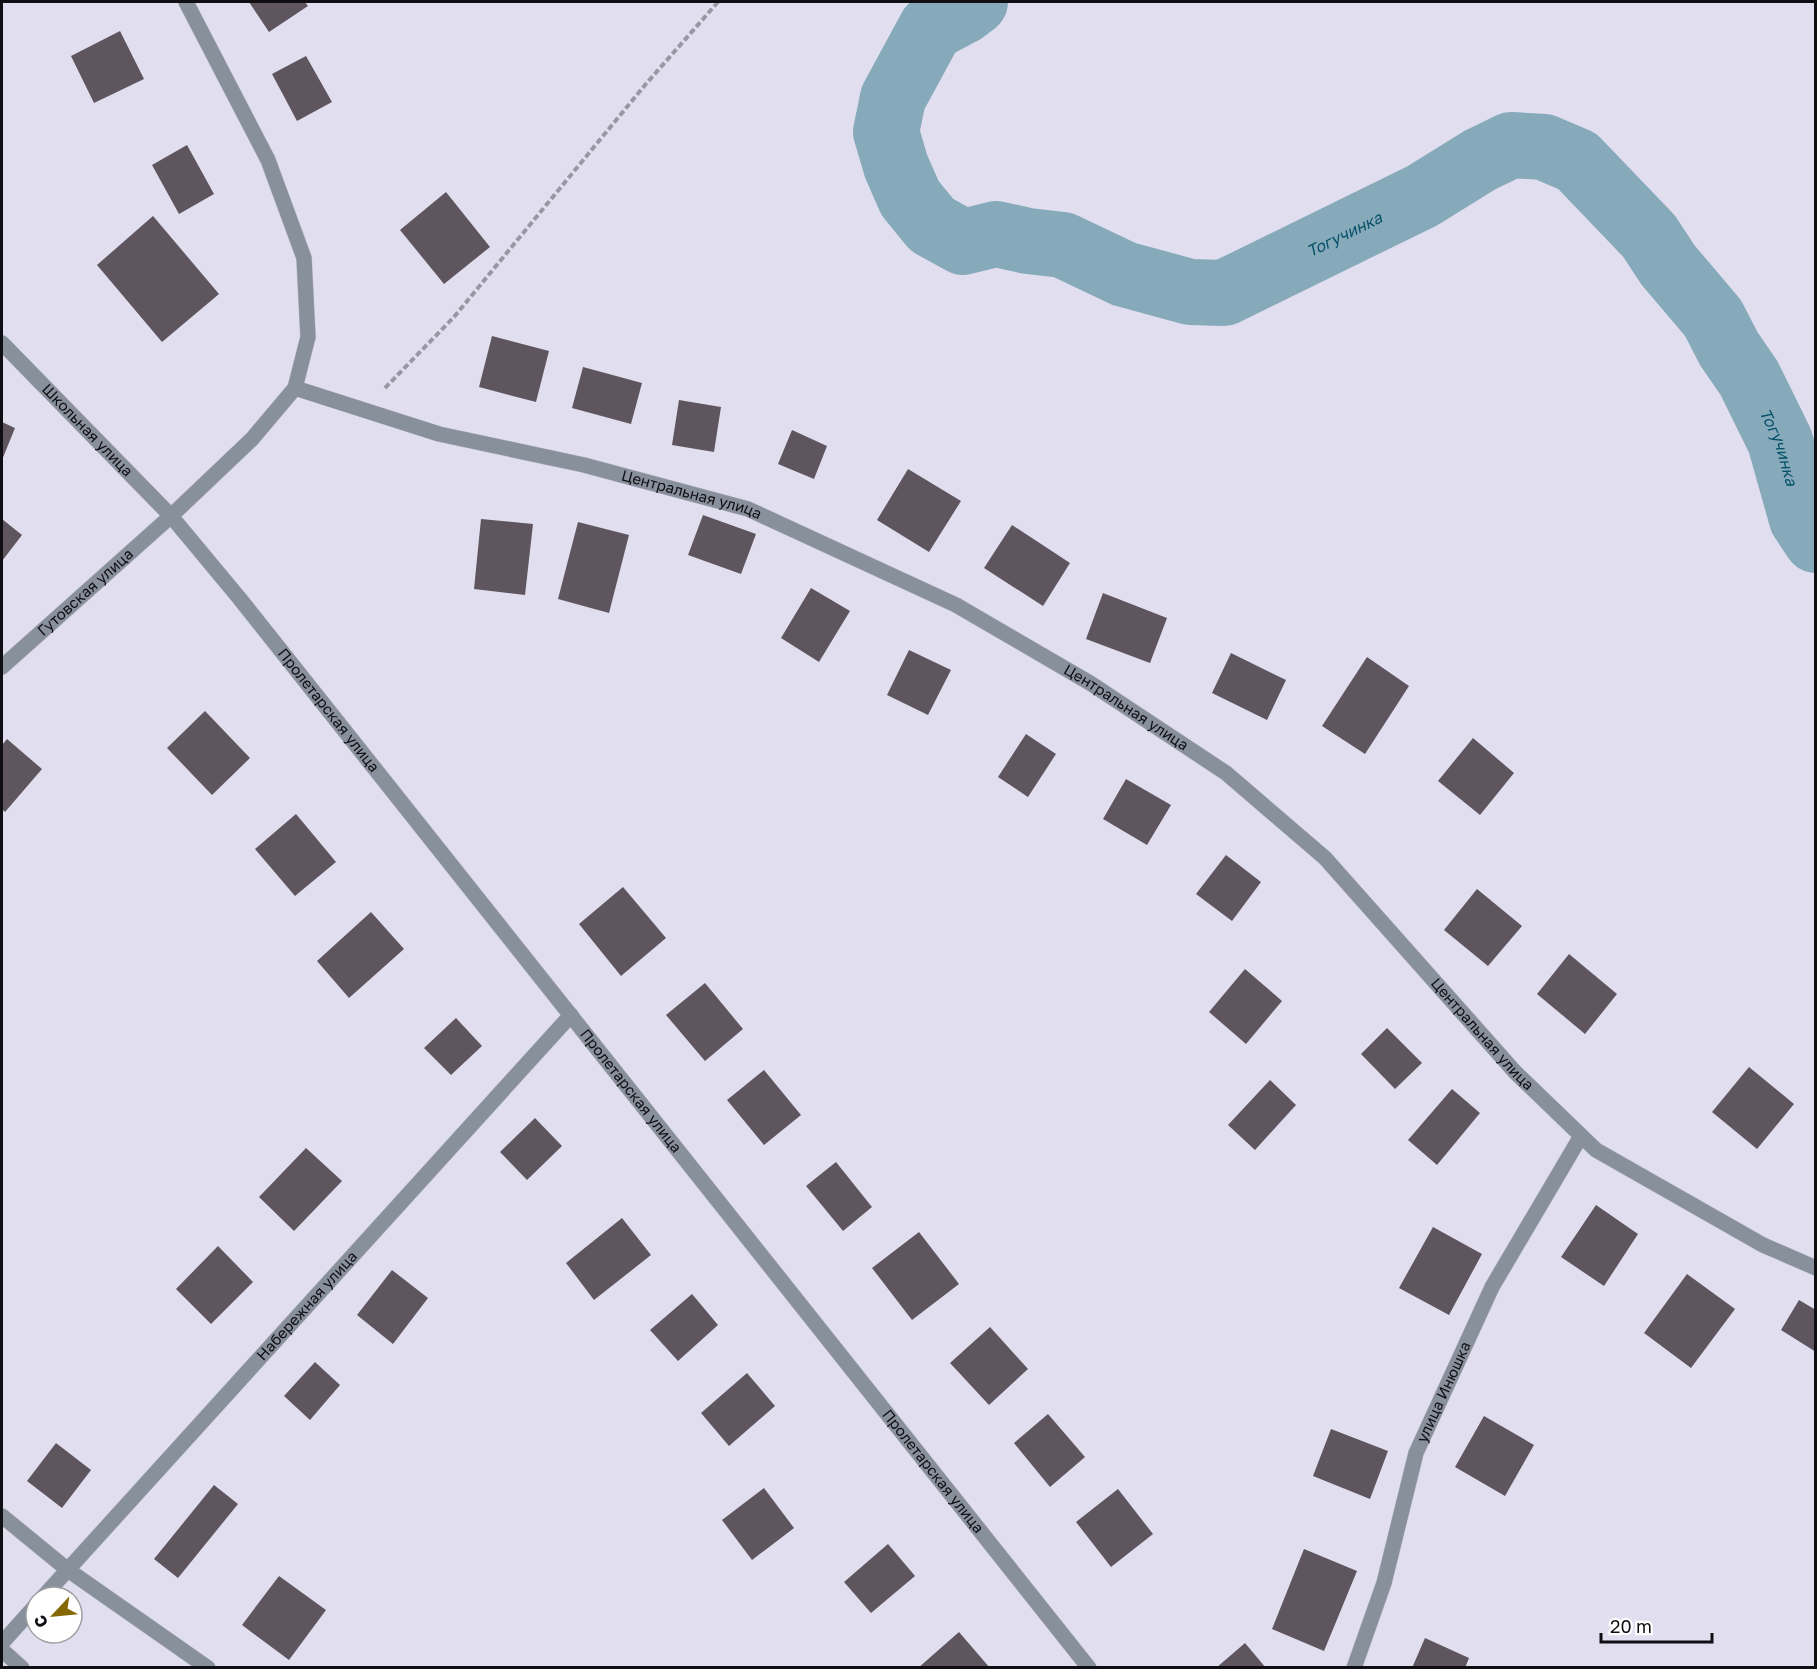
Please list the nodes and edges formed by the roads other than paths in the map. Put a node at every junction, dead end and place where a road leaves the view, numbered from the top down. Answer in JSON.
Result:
{"nodes":[{"id":1,"x":186,"y":2,"type":"edge"},
{"id":2,"x":2,"y":343,"type":"edge"},
{"id":3,"x":295,"y":388,"type":"junction"},
{"id":4,"x":171,"y":516,"type":"junction"},
{"id":5,"x":2,"y":667,"type":"edge"},
{"id":6,"x":571,"y":1015,"type":"junction"},
{"id":7,"x":1581,"y":1136,"type":"junction"},
{"id":8,"x":1815,"y":1268,"type":"edge"},
{"id":9,"x":2,"y":1516,"type":"edge"},
{"id":10,"x":68,"y":1570,"type":"junction"},
{"id":11,"x":55,"y":1585,"type":"edge"},
{"id":12,"x":24,"y":1618,"type":"edge"},
{"id":13,"x":2,"y":1643,"type":"edge"},
{"id":14,"x":2,"y":1650,"type":"edge"},
{"id":15,"x":22,"y":1668,"type":"edge"},
{"id":16,"x":208,"y":1668,"type":"edge"},
{"id":17,"x":1089,"y":1668,"type":"edge"},
{"id":18,"x":1354,"y":1668,"type":"edge"}],
"edges":[{"from":1,"to":3,"type":"street"},
{"from":2,"to":4,"type":"street","name":"Школьная улица"},
{"from":3,"to":4,"type":"street","name":"Гутовская улица"},
{"from":3,"to":7,"type":"street","name":"Центральная улица"},
{"from":4,"to":5,"type":"street","name":"Гутовская улица"},
{"from":4,"to":6,"type":"street","name":"Пролетарская улица"},
{"from":6,"to":10,"type":"street","name":"Набережная улица"},
{"from":6,"to":17,"type":"street","name":"Пролетарская улица"},
{"from":7,"to":8,"type":"street","name":"Центральная улица"},
{"from":7,"to":18,"type":"street","name":"улица Инюшка"},
{"from":9,"to":10,"type":"street"},
{"from":10,"to":11,"type":"street","name":"Набережная улица"},
{"from":10,"to":16,"type":"street"},
{"from":12,"to":13,"type":"street"},
{"from":14,"to":15,"type":"street"}]}
